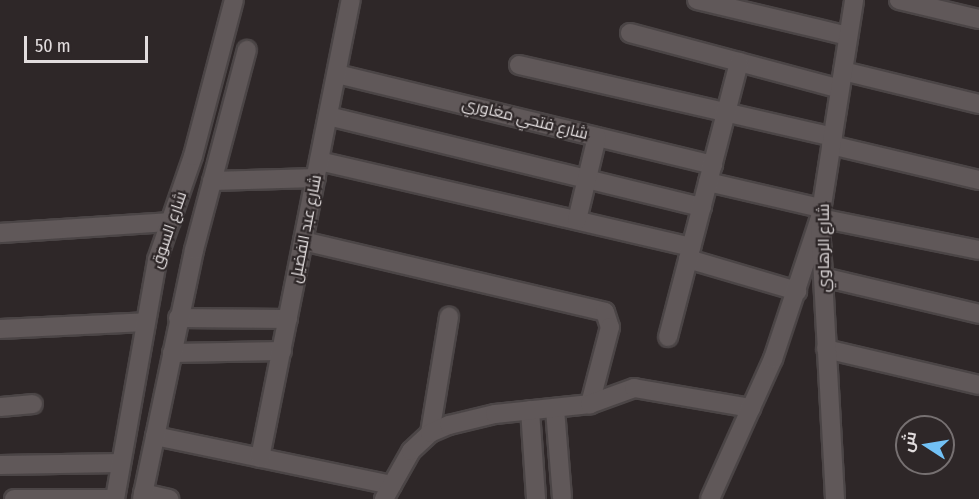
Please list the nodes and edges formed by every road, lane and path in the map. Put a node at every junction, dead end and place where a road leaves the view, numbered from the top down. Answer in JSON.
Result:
{"nodes":[{"id":1,"x":234,"y":0,"type":"edge"},
{"id":2,"x":351,"y":0,"type":"edge"},
{"id":3,"x":698,"y":0,"type":"edge"},
{"id":4,"x":854,"y":0,"type":"edge"},
{"id":5,"x":899,"y":0,"type":"edge"},
{"id":6,"x":979,"y":19,"type":"edge"},
{"id":7,"x":630,"y":33,"type":"dead end"},
{"id":8,"x":848,"y":36,"type":"junction"},
{"id":9,"x":247,"y":50,"type":"dead end"},
{"id":10,"x":739,"y":62,"type":"junction"},
{"id":11,"x":519,"y":65,"type":"dead end"},
{"id":12,"x":843,"y":71,"type":"junction"},
{"id":13,"x":337,"y":74,"type":"junction"},
{"id":14,"x":840,"y":89,"type":"junction"},
{"id":15,"x":979,"y":104,"type":"edge"},
{"id":16,"x":726,"y":112,"type":"junction"},
{"id":17,"x":328,"y":116,"type":"junction"},
{"id":18,"x":597,"y":137,"type":"junction"},
{"id":19,"x":832,"y":141,"type":"junction"},
{"id":20,"x":318,"y":169,"type":"junction"},
{"id":21,"x":710,"y":174,"type":"junction"},
{"id":22,"x":587,"y":179,"type":"junction"},
{"id":23,"x":979,"y":180,"type":"edge"},
{"id":24,"x":212,"y":181,"type":"junction"},
{"id":25,"x":702,"y":207,"type":"junction"},
{"id":26,"x":821,"y":213,"type":"junction"},
{"id":27,"x":577,"y":220,"type":"junction"},
{"id":28,"x":171,"y":222,"type":"junction"},
{"id":29,"x":0,"y":233,"type":"edge"},
{"id":30,"x":303,"y":242,"type":"junction"},
{"id":31,"x":162,"y":245,"type":"junction"},
{"id":32,"x":194,"y":250,"type":"junction"},
{"id":33,"x":979,"y":250,"type":"edge"},
{"id":34,"x":690,"y":253,"type":"junction"},
{"id":35,"x":823,"y":277,"type":"junction"},
{"id":36,"x":797,"y":291,"type":"junction"},
{"id":37,"x":979,"y":314,"type":"edge"},
{"id":38,"x":449,"y":317,"type":"dead end"},
{"id":39,"x":178,"y":318,"type":"junction"},
{"id":40,"x":288,"y":319,"type":"junction"},
{"id":41,"x":146,"y":322,"type":"junction"},
{"id":42,"x":0,"y":329,"type":"edge"},
{"id":43,"x":668,"y":336,"type":"dead end"},
{"id":44,"x":826,"y":349,"type":"junction"},
{"id":45,"x":282,"y":351,"type":"junction"},
{"id":46,"x":172,"y":353,"type":"junction"},
{"id":47,"x":979,"y":385,"type":"edge"},
{"id":48,"x":33,"y":404,"type":"dead end"},
{"id":49,"x":590,"y":404,"type":"junction"},
{"id":50,"x":0,"y":406,"type":"edge"},
{"id":51,"x":751,"y":408,"type":"junction"},
{"id":52,"x":555,"y":409,"type":"junction"},
{"id":53,"x":530,"y":410,"type":"junction"},
{"id":54,"x":430,"y":434,"type":"junction"},
{"id":55,"x":155,"y":436,"type":"junction"},
{"id":56,"x":261,"y":458,"type":"junction"},
{"id":57,"x":121,"y":463,"type":"junction"},
{"id":58,"x":0,"y":465,"type":"edge"},
{"id":59,"x":388,"y":492,"type":"edge"},
{"id":60,"x":143,"y":496,"type":"edge"},
{"id":61,"x":562,"y":497,"type":"dead end"},
{"id":62,"x":14,"y":499,"type":"edge"},
{"id":63,"x":115,"y":499,"type":"edge"},
{"id":64,"x":169,"y":499,"type":"edge"},
{"id":65,"x":536,"y":499,"type":"edge"},
{"id":66,"x":710,"y":499,"type":"edge"},
{"id":67,"x":835,"y":499,"type":"edge"}],
"edges":[{"from":1,"to":28,"type":"street","name":"شارع السوق"},
{"from":2,"to":13,"type":"street","name":"شارع عبد الفضيل"},
{"from":3,"to":8,"type":"street"},
{"from":4,"to":8,"type":"street","name":"شارع الرهاوي"},
{"from":5,"to":6,"type":"street"},
{"from":7,"to":10,"type":"street"},
{"from":8,"to":12,"type":"street","name":"شارع الرهاوي"},
{"from":9,"to":24,"type":"street","name":"شارع السوق"},
{"from":10,"to":14,"type":"street"},
{"from":10,"to":16,"type":"street"},
{"from":11,"to":16,"type":"street"},
{"from":12,"to":14,"type":"street","name":"شارع الرهاوي"},
{"from":12,"to":15,"type":"street"},
{"from":13,"to":17,"type":"street","name":"شارع عبد الفضيل"},
{"from":13,"to":18,"type":"street","name":"شارع فتحي مغاوري"},
{"from":14,"to":19,"type":"street","name":"شارع الرهاوي"},
{"from":16,"to":19,"type":"street"},
{"from":16,"to":21,"type":"street"},
{"from":17,"to":20,"type":"street","name":"شارع عبد الفضيل"},
{"from":17,"to":22,"type":"street"},
{"from":18,"to":21,"type":"street","name":"شارع فتحي مغاوري"},
{"from":18,"to":22,"type":"street"},
{"from":19,"to":23,"type":"street"},
{"from":19,"to":26,"type":"street","name":"شارع الرهاوي"},
{"from":20,"to":24,"type":"street"},
{"from":20,"to":27,"type":"street"},
{"from":20,"to":30,"type":"street","name":"شارع عبد الفضيل"},
{"from":21,"to":25,"type":"street"},
{"from":21,"to":26,"type":"street","name":"شارع فتحي مغاوري"},
{"from":22,"to":25,"type":"street"},
{"from":22,"to":27,"type":"street"},
{"from":24,"to":32,"type":"street","name":"شارع السوق"},
{"from":25,"to":34,"type":"street"},
{"from":26,"to":33,"type":"street","name":"شارع فتحي مغاوري"},
{"from":26,"to":35,"type":"street","name":"شارع الرهاوي"},
{"from":26,"to":36,"type":"street"},
{"from":27,"to":34,"type":"street"},
{"from":28,"to":29,"type":"street"},
{"from":28,"to":31,"type":"street","name":"شارع السوق"},
{"from":30,"to":40,"type":"street","name":"شارع عبد الفضيل"},
{"from":30,"to":49,"type":"street"},
{"from":31,"to":32,"type":"street"},
{"from":31,"to":41,"type":"street","name":"شارع السوق"},
{"from":32,"to":39,"type":"street","name":"شارع السوق"},
{"from":34,"to":36,"type":"street"},
{"from":34,"to":43,"type":"street"},
{"from":35,"to":37,"type":"street"},
{"from":35,"to":44,"type":"street","name":"شارع الرهاوي"},
{"from":36,"to":51,"type":"street"},
{"from":38,"to":54,"type":"street"},
{"from":39,"to":40,"type":"street"},
{"from":39,"to":46,"type":"street","name":"شارع السوق"},
{"from":40,"to":45,"type":"street","name":"شارع عبد الفضيل"},
{"from":41,"to":42,"type":"street"},
{"from":41,"to":57,"type":"street","name":"شارع السوق"},
{"from":44,"to":47,"type":"street"},
{"from":44,"to":67,"type":"street","name":"شارع الرهاوي"},
{"from":45,"to":46,"type":"street"},
{"from":45,"to":56,"type":"street","name":"شارع عبد الفضيل"},
{"from":46,"to":55,"type":"street","name":"شارع السوق"},
{"from":48,"to":50,"type":"street"},
{"from":49,"to":51,"type":"street"},
{"from":49,"to":52,"type":"street"},
{"from":51,"to":66,"type":"street"},
{"from":52,"to":53,"type":"street"},
{"from":52,"to":61,"type":"street"},
{"from":53,"to":54,"type":"street"},
{"from":53,"to":65,"type":"street"},
{"from":54,"to":59,"type":"street"},
{"from":55,"to":56,"type":"street"},
{"from":55,"to":60,"type":"street","name":"شارع السوق"},
{"from":56,"to":59,"type":"street"},
{"from":57,"to":58,"type":"street"},
{"from":57,"to":63,"type":"street","name":"شارع السوق"},
{"from":60,"to":64,"type":"street"},
{"from":62,"to":63,"type":"street"}]}
